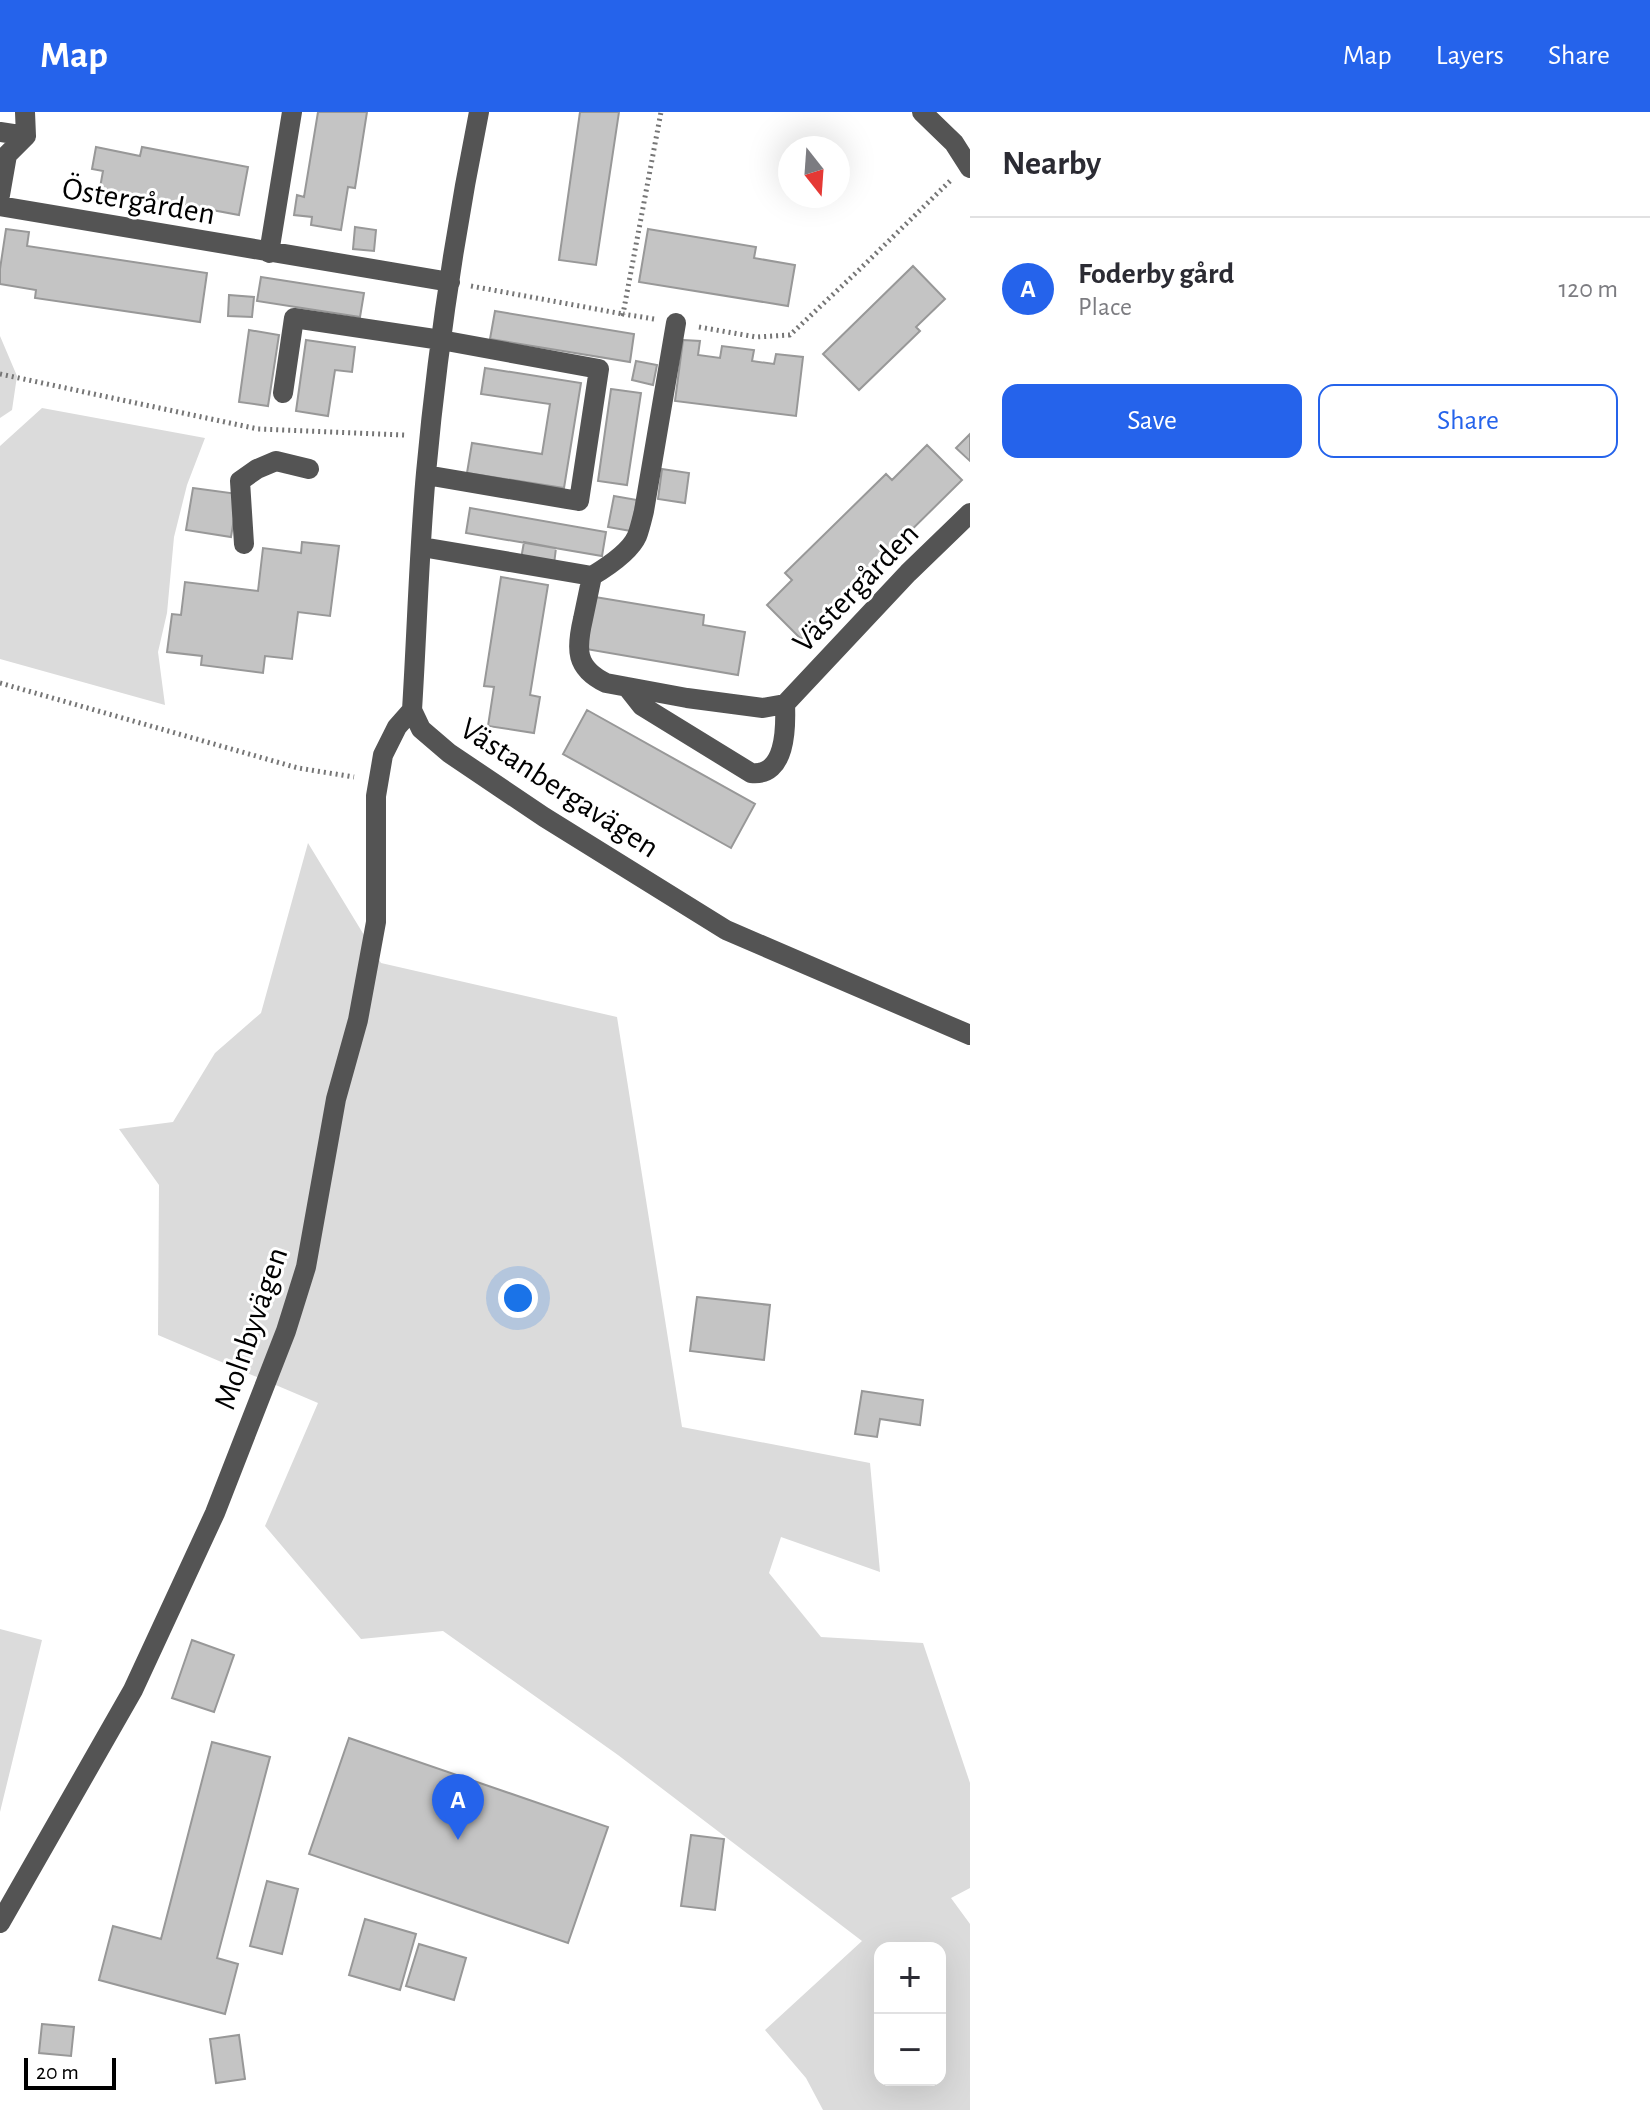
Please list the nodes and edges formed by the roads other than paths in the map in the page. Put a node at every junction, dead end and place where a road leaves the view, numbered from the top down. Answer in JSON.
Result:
{"nodes":[{"id":1,"x":25,"y":112,"type":"edge"},
{"id":2,"x":292,"y":112,"type":"edge"},
{"id":3,"x":479,"y":112,"type":"edge"},
{"id":4,"x":922,"y":112,"type":"edge"},
{"id":5,"x":0,"y":132,"type":"edge"},
{"id":6,"x":26,"y":136,"type":"junction"},
{"id":7,"x":969,"y":166,"type":"edge"},
{"id":8,"x":0,"y":195,"type":"edge"},
{"id":9,"x":0,"y":206,"type":"edge"},
{"id":10,"x":269,"y":253,"type":"junction"},
{"id":11,"x":450,"y":282,"type":"junction"},
{"id":12,"x":676,"y":323,"type":"road end"},
{"id":13,"x":441,"y":340,"type":"junction"},
{"id":14,"x":283,"y":393,"type":"dead end"},
{"id":15,"x":309,"y":469,"type":"dead end"},
{"id":16,"x":426,"y":475,"type":"junction"},
{"id":17,"x":970,"y":513,"type":"edge"},
{"id":18,"x":244,"y":544,"type":"dead end"},
{"id":19,"x":422,"y":547,"type":"junction"},
{"id":20,"x":592,"y":576,"type":"junction"},
{"id":21,"x":627,"y":687,"type":"junction"},
{"id":22,"x":785,"y":704,"type":"junction"},
{"id":23,"x":412,"y":710,"type":"junction"},
{"id":24,"x":970,"y":1035,"type":"edge"},
{"id":25,"x":0,"y":1923,"type":"edge"}],
"edges":[{"from":1,"to":6,"type":"street"},
{"from":2,"to":10,"type":"street"},
{"from":3,"to":11,"type":"street"},
{"from":4,"to":7,"type":"street"},
{"from":5,"to":6,"type":"street"},
{"from":6,"to":8,"type":"street"},
{"from":9,"to":10,"type":"street","name":"Östergården"},
{"from":10,"to":11,"type":"street","name":"Östergården"},
{"from":11,"to":13,"type":"street"},
{"from":12,"to":20,"type":"street"},
{"from":13,"to":14,"type":"street"},
{"from":13,"to":16,"type":"street"},
{"from":13,"to":16,"type":"street"},
{"from":15,"to":18,"type":"street"},
{"from":16,"to":19,"type":"street"},
{"from":17,"to":22,"type":"street","name":"Västergården"},
{"from":19,"to":20,"type":"street"},
{"from":19,"to":23,"type":"street"},
{"from":20,"to":21,"type":"street"},
{"from":21,"to":22,"type":"street"},
{"from":21,"to":22,"type":"street"},
{"from":23,"to":24,"type":"street","name":"Västanbergavägen"},
{"from":23,"to":25,"type":"street","name":"Molnbyvägen"}]}
